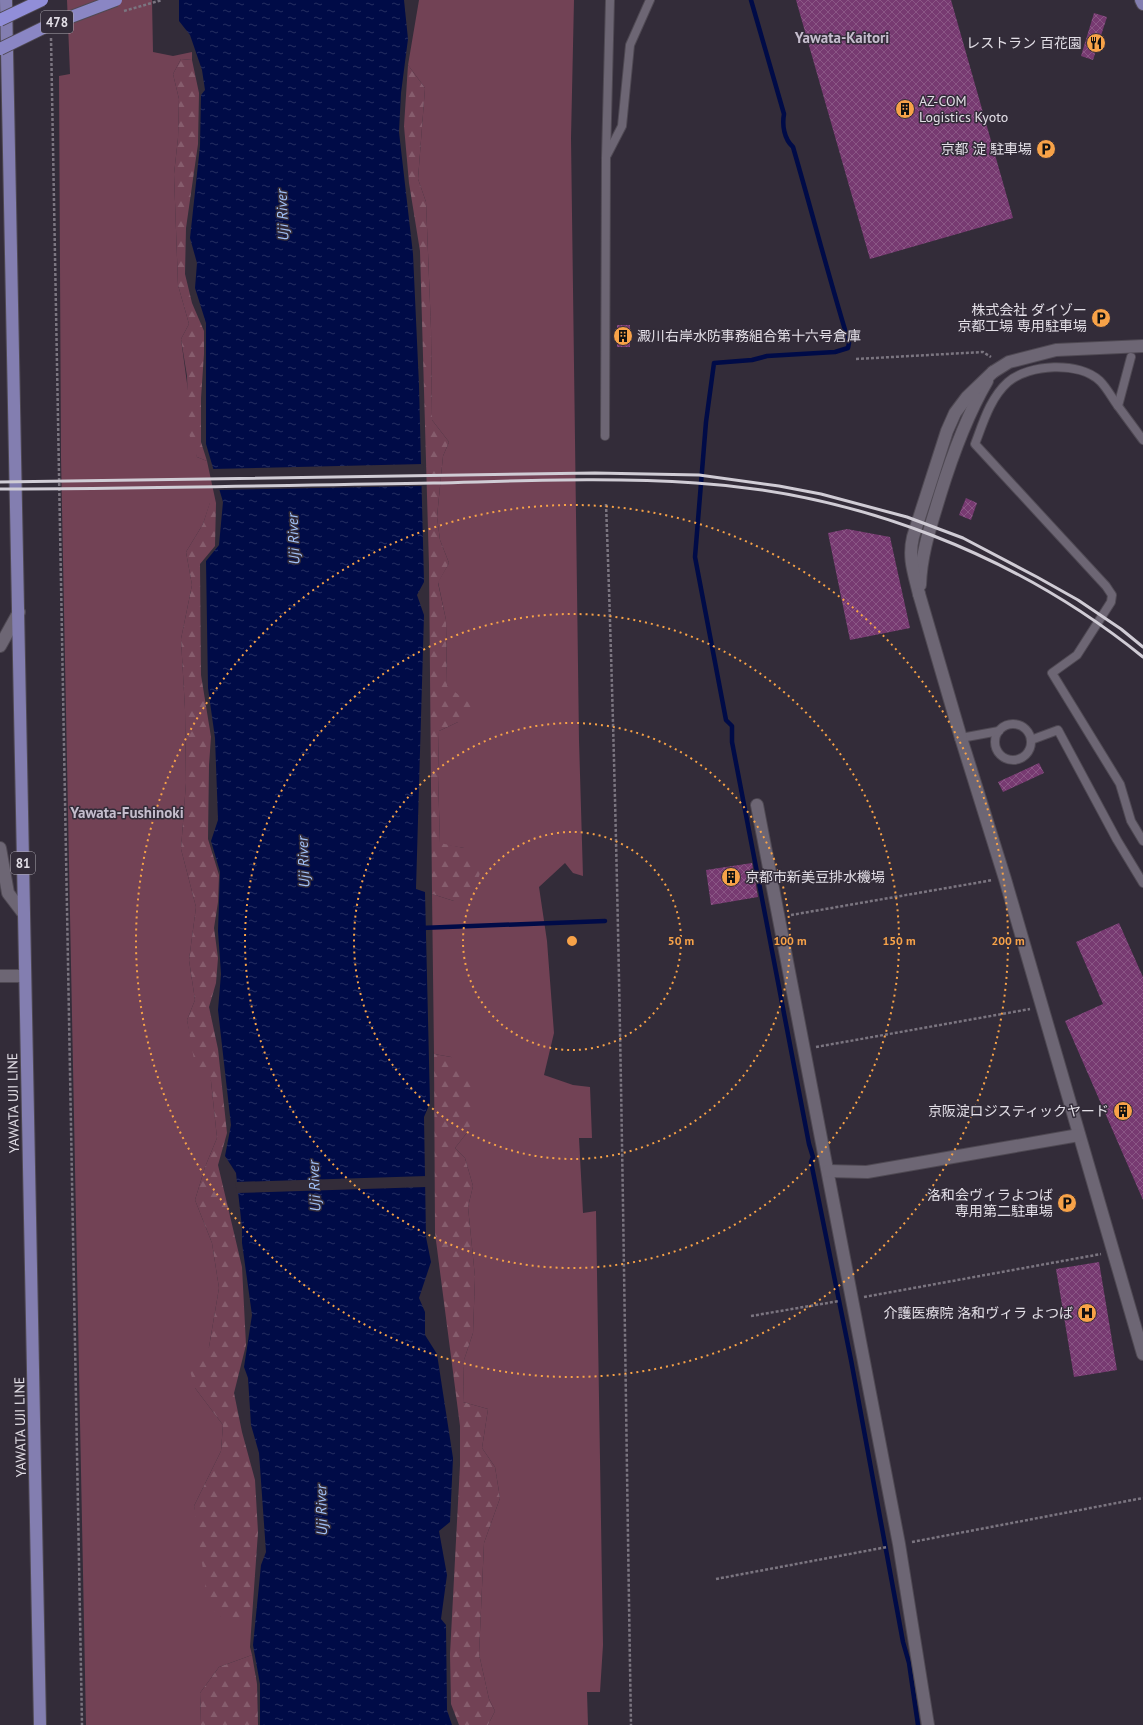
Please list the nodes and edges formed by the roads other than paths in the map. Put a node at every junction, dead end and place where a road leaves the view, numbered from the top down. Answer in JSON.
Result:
{"nodes":[{"id":1,"x":6,"y":0,"type":"edge"},
{"id":2,"x":42,"y":0,"type":"edge"},
{"id":3,"x":116,"y":0,"type":"edge"},
{"id":4,"x":610,"y":0,"type":"edge"},
{"id":5,"x":650,"y":0,"type":"edge"},
{"id":6,"x":1141,"y":0,"type":"edge"},
{"id":7,"x":1143,"y":4,"type":"edge"},
{"id":8,"x":0,"y":20,"type":"edge"},
{"id":9,"x":0,"y":49,"type":"edge"},
{"id":10,"x":606,"y":158,"type":"junction"},
{"id":11,"x":1143,"y":346,"type":"edge"},
{"id":12,"x":1131,"y":357,"type":"dead end"},
{"id":13,"x":1118,"y":406,"type":"junction"},
{"id":14,"x":605,"y":436,"type":"dead end"},
{"id":15,"x":1143,"y":440,"type":"edge"},
{"id":16,"x":18,"y":612,"type":"junction"},
{"id":17,"x":0,"y":646,"type":"edge"},
{"id":18,"x":999,"y":731,"type":"junction"},
{"id":19,"x":961,"y":738,"type":"junction"},
{"id":20,"x":1031,"y":740,"type":"junction"},
{"id":21,"x":757,"y":805,"type":"dead end"},
{"id":22,"x":1143,"y":841,"type":"edge"},
{"id":23,"x":0,"y":848,"type":"edge"},
{"id":24,"x":1143,"y":883,"type":"edge"},
{"id":25,"x":24,"y":914,"type":"junction"},
{"id":26,"x":0,"y":976,"type":"edge"},
{"id":27,"x":25,"y":976,"type":"junction"},
{"id":28,"x":1079,"y":1135,"type":"junction"},
{"id":29,"x":828,"y":1171,"type":"junction"},
{"id":30,"x":1143,"y":1354,"type":"edge"},
{"id":31,"x":40,"y":1725,"type":"edge"},
{"id":32,"x":928,"y":1725,"type":"edge"}],
"edges":[{"from":1,"to":16,"type":"main road","name":"YAWATA UJI LINE","number":"81"},
{"from":2,"to":8,"type":"highway","bridge":true},
{"from":3,"to":9,"type":"highway","number":"478","bridge":true},
{"from":4,"to":10,"type":"lane"},
{"from":5,"to":10,"type":"lane"},
{"from":6,"to":7,"type":"main road"},
{"from":10,"to":14,"type":"lane"},
{"from":11,"to":19,"type":"street"},
{"from":12,"to":13,"type":"lane"},
{"from":13,"to":15,"type":"lane"},
{"from":13,"to":22,"type":"lane"},
{"from":16,"to":17,"type":"street"},
{"from":16,"to":25,"type":"main road","name":"YAWATA UJI LINE","number":"81"},
{"from":18,"to":19,"type":"lane"},
{"from":18,"to":20,"type":"lane"},
{"from":18,"to":20,"type":"lane"},
{"from":19,"to":28,"type":"street"},
{"from":20,"to":24,"type":"lane"},
{"from":21,"to":29,"type":"street"},
{"from":23,"to":25,"type":"street"},
{"from":25,"to":27,"type":"main road","name":"YAWATA UJI LINE","number":"81"},
{"from":26,"to":27,"type":"street"},
{"from":27,"to":31,"type":"main road","name":"YAWATA UJI LINE","number":"81"},
{"from":28,"to":29,"type":"street"},
{"from":28,"to":30,"type":"street"},
{"from":29,"to":32,"type":"street"}]}
